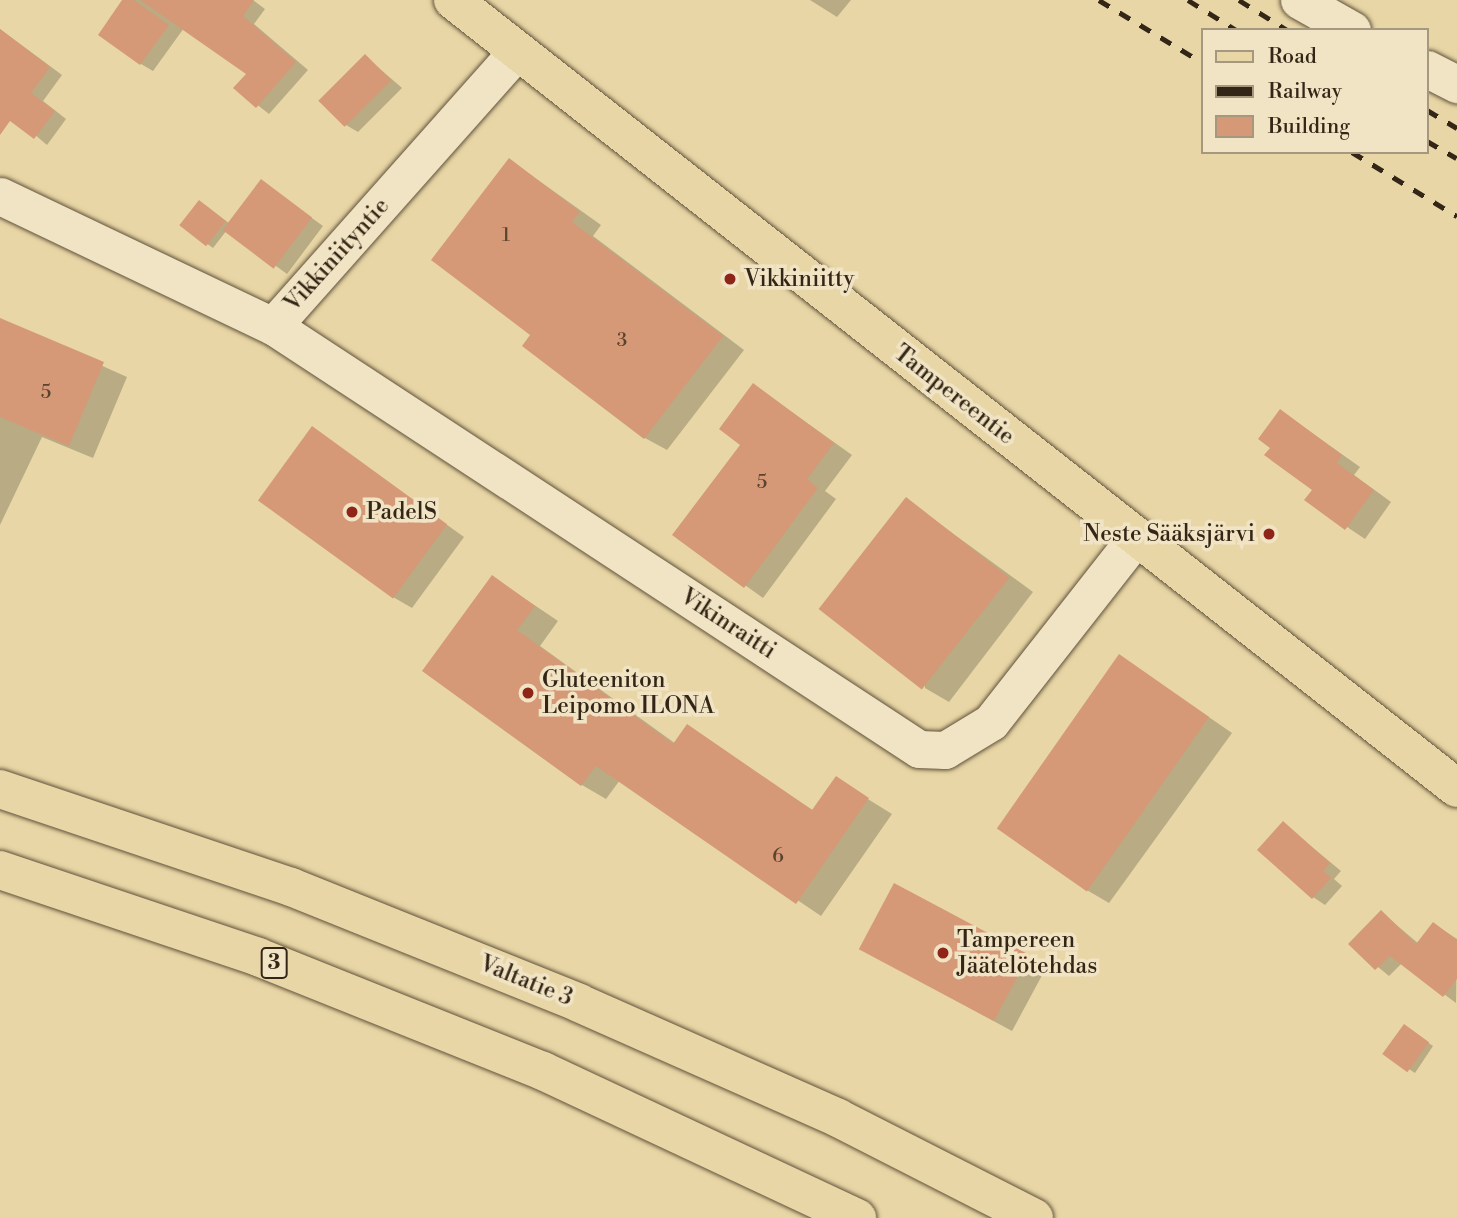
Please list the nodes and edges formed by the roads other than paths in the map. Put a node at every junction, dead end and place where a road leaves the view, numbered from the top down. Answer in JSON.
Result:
{"nodes":[{"id":1,"x":453,"y":0,"type":"edge"},
{"id":2,"x":1299,"y":0,"type":"edge"},
{"id":3,"x":1348,"y":28,"type":"edge"},
{"id":4,"x":517,"y":51,"type":"junction"},
{"id":5,"x":1429,"y":70,"type":"edge"},
{"id":6,"x":1457,"y":84,"type":"edge"},
{"id":7,"x":0,"y":196,"type":"edge"},
{"id":8,"x":273,"y":326,"type":"junction"},
{"id":9,"x":1136,"y":537,"type":"junction"},
{"id":10,"x":1455,"y":782,"type":"edge"},
{"id":11,"x":0,"y":789,"type":"edge"},
{"id":12,"x":0,"y":870,"type":"edge"},
{"id":13,"x":857,"y":1218,"type":"edge"},
{"id":14,"x":1034,"y":1218,"type":"edge"}],
"edges":[{"from":1,"to":4,"type":"main road","name":"Tampereentie"},
{"from":2,"to":3,"type":"street"},
{"from":4,"to":8,"type":"street","name":"Vikkiniityntie"},
{"from":4,"to":9,"type":"main road","name":"Tampereentie"},
{"from":5,"to":6,"type":"street"},
{"from":7,"to":8,"type":"street","name":"Vikkiniityntie"},
{"from":8,"to":9,"type":"street","name":"Vikinraitti"},
{"from":9,"to":10,"type":"main road","name":"Tampereentie"},
{"from":11,"to":14,"type":"main road","name":"Valtatie 3"},
{"from":12,"to":13,"type":"main road","number":"3"}]}
